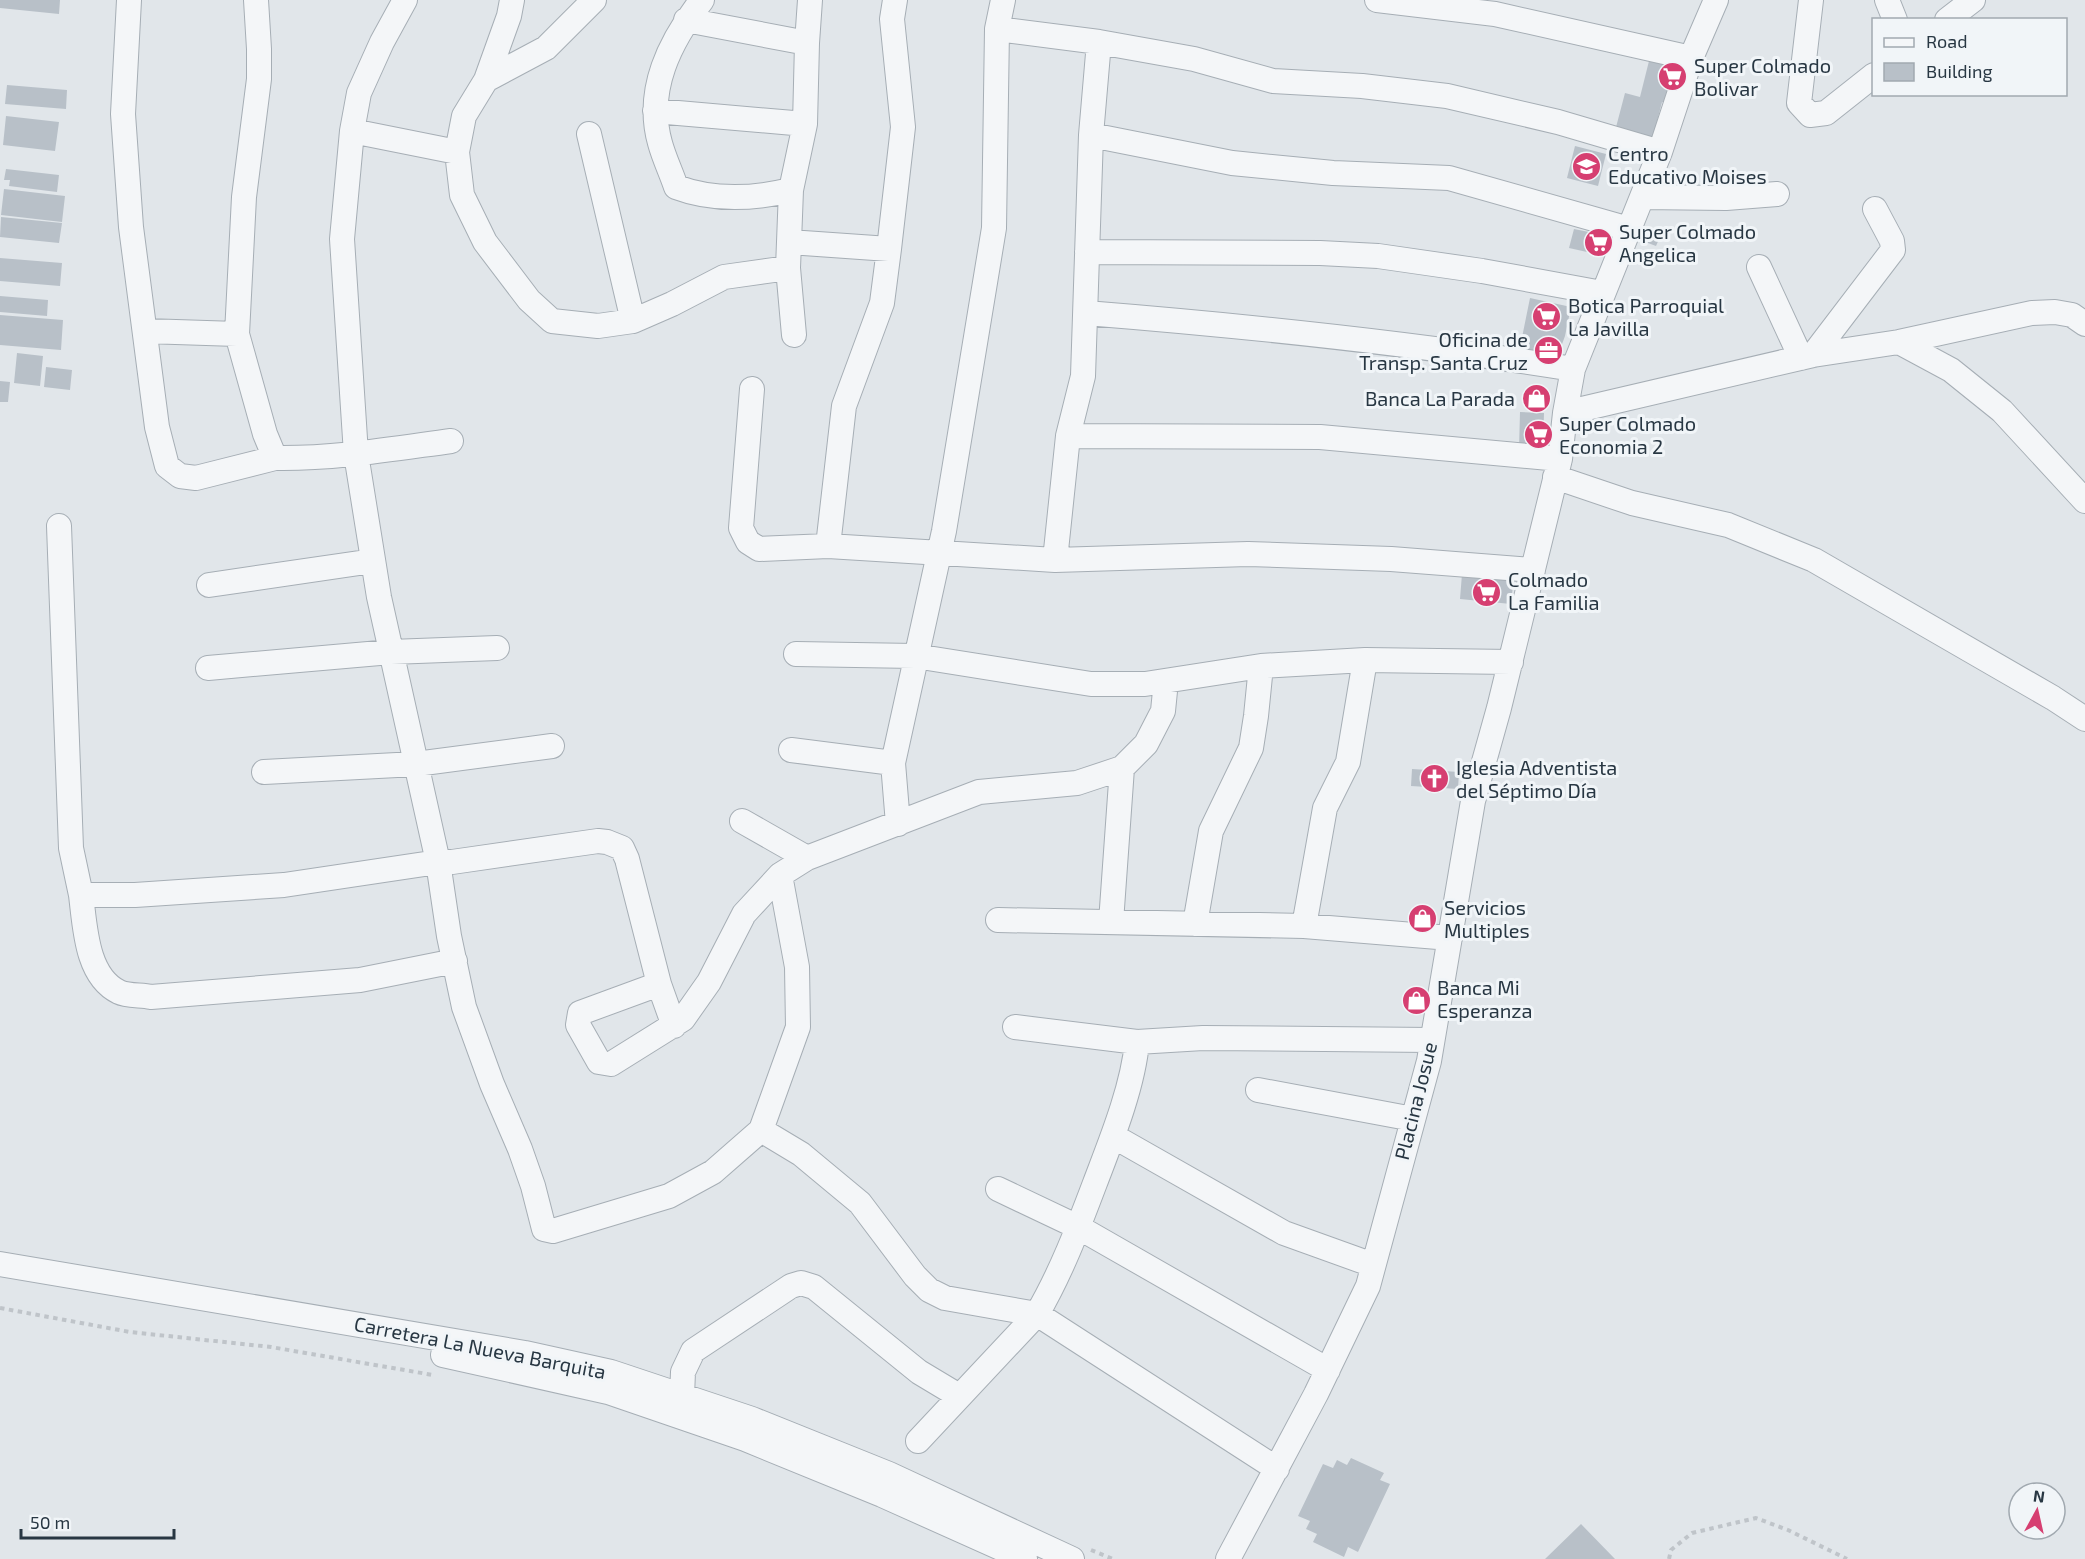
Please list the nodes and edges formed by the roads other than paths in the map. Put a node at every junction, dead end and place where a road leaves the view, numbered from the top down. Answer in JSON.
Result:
{"nodes":[{"id":1,"x":129,"y":0,"type":"edge"},
{"id":2,"x":256,"y":0,"type":"edge"},
{"id":3,"x":405,"y":0,"type":"edge"},
{"id":4,"x":512,"y":0,"type":"edge"},
{"id":5,"x":594,"y":0,"type":"edge"},
{"id":6,"x":702,"y":0,"type":"edge"},
{"id":7,"x":810,"y":0,"type":"edge"},
{"id":8,"x":895,"y":0,"type":"edge"},
{"id":9,"x":1004,"y":0,"type":"edge"},
{"id":10,"x":1377,"y":0,"type":"edge"},
{"id":11,"x":1716,"y":0,"type":"edge"},
{"id":12,"x":1811,"y":0,"type":"edge"},
{"id":13,"x":1887,"y":0,"type":"edge"},
{"id":14,"x":1967,"y":2,"type":"edge"},
{"id":15,"x":1895,"y":18,"type":"edge"},
{"id":16,"x":1949,"y":18,"type":"edge"},
{"id":17,"x":687,"y":20,"type":"junction"},
{"id":18,"x":997,"y":29,"type":"junction"},
{"id":19,"x":1100,"y":42,"type":"junction"},
{"id":20,"x":807,"y":43,"type":"junction"},
{"id":21,"x":1691,"y":58,"type":"junction"},
{"id":22,"x":1872,"y":77,"type":"edge"},
{"id":23,"x":486,"y":80,"type":"junction"},
{"id":24,"x":655,"y":111,"type":"junction"},
{"id":25,"x":805,"y":124,"type":"junction"},
{"id":26,"x":352,"y":130,"type":"junction"},
{"id":27,"x":589,"y":134,"type":"dead end"},
{"id":28,"x":1091,"y":135,"type":"junction"},
{"id":29,"x":457,"y":152,"type":"junction"},
{"id":30,"x":1660,"y":152,"type":"junction"},
{"id":31,"x":791,"y":190,"type":"junction"},
{"id":32,"x":1777,"y":194,"type":"dead end"},
{"id":33,"x":1642,"y":197,"type":"junction"},
{"id":34,"x":1875,"y":209,"type":"dead end"},
{"id":35,"x":1629,"y":229,"type":"junction"},
{"id":36,"x":789,"y":242,"type":"junction"},
{"id":37,"x":889,"y":249,"type":"junction"},
{"id":38,"x":1087,"y":252,"type":"junction"},
{"id":39,"x":1758,"y":267,"type":"dead end"},
{"id":40,"x":788,"y":268,"type":"junction"},
{"id":41,"x":1602,"y":294,"type":"junction"},
{"id":42,"x":1086,"y":313,"type":"junction"},
{"id":43,"x":633,"y":321,"type":"junction"},
{"id":44,"x":2085,"y":324,"type":"edge"},
{"id":45,"x":145,"y":331,"type":"junction"},
{"id":46,"x":237,"y":334,"type":"junction"},
{"id":47,"x":794,"y":335,"type":"dead end"},
{"id":48,"x":1899,"y":342,"type":"junction"},
{"id":49,"x":1807,"y":356,"type":"junction"},
{"id":50,"x":1573,"y":369,"type":"junction"},
{"id":51,"x":752,"y":389,"type":"dead end"},
{"id":52,"x":1565,"y":413,"type":"junction"},
{"id":53,"x":1068,"y":436,"type":"junction"},
{"id":54,"x":451,"y":441,"type":"dead end"},
{"id":55,"x":356,"y":454,"type":"junction"},
{"id":56,"x":275,"y":458,"type":"junction"},
{"id":57,"x":1557,"y":468,"type":"junction"},
{"id":58,"x":2085,"y":501,"type":"edge"},
{"id":59,"x":59,"y":526,"type":"dead end"},
{"id":60,"x":828,"y":546,"type":"junction"},
{"id":61,"x":937,"y":554,"type":"junction"},
{"id":62,"x":1055,"y":560,"type":"junction"},
{"id":63,"x":373,"y":561,"type":"junction"},
{"id":64,"x":1533,"y":570,"type":"junction"},
{"id":65,"x":208,"y":585,"type":"dead end"},
{"id":66,"x":497,"y":648,"type":"dead end"},
{"id":67,"x":391,"y":652,"type":"junction"},
{"id":68,"x":796,"y":654,"type":"dead end"},
{"id":69,"x":915,"y":656,"type":"junction"},
{"id":70,"x":1365,"y":660,"type":"junction"},
{"id":71,"x":1511,"y":662,"type":"junction"},
{"id":72,"x":1261,"y":666,"type":"junction"},
{"id":73,"x":208,"y":668,"type":"dead end"},
{"id":74,"x":1166,"y":681,"type":"junction"},
{"id":75,"x":2085,"y":719,"type":"edge"},
{"id":76,"x":552,"y":746,"type":"dead end"},
{"id":77,"x":791,"y":750,"type":"dead end"},
{"id":78,"x":892,"y":763,"type":"junction"},
{"id":79,"x":416,"y":764,"type":"junction"},
{"id":80,"x":1122,"y":768,"type":"junction"},
{"id":81,"x":264,"y":772,"type":"dead end"},
{"id":82,"x":742,"y":821,"type":"dead end"},
{"id":83,"x":898,"y":824,"type":"junction"},
{"id":84,"x":807,"y":858,"type":"junction"},
{"id":85,"x":438,"y":862,"type":"junction"},
{"id":86,"x":780,"y":875,"type":"junction"},
{"id":87,"x":81,"y":895,"type":"junction"},
{"id":88,"x":998,"y":920,"type":"dead end"},
{"id":89,"x":1111,"y":922,"type":"junction"},
{"id":90,"x":1195,"y":924,"type":"junction"},
{"id":91,"x":1304,"y":926,"type":"junction"},
{"id":92,"x":1450,"y":938,"type":"junction"},
{"id":93,"x":455,"y":961,"type":"junction"},
{"id":94,"x":659,"y":984,"type":"junction"},
{"id":95,"x":674,"y":1026,"type":"junction"},
{"id":96,"x":1015,"y":1027,"type":"dead end"},
{"id":97,"x":1432,"y":1040,"type":"junction"},
{"id":98,"x":1137,"y":1042,"type":"junction"},
{"id":99,"x":1258,"y":1090,"type":"dead end"},
{"id":100,"x":1413,"y":1119,"type":"junction"},
{"id":101,"x":761,"y":1130,"type":"junction"},
{"id":102,"x":1113,"y":1136,"type":"junction"},
{"id":103,"x":998,"y":1189,"type":"dead end"},
{"id":104,"x":1078,"y":1227,"type":"junction"},
{"id":105,"x":0,"y":1264,"type":"edge"},
{"id":106,"x":1373,"y":1265,"type":"junction"},
{"id":107,"x":0,"y":1281,"type":"edge"},
{"id":108,"x":1037,"y":1314,"type":"junction"},
{"id":109,"x":435,"y":1355,"type":"junction"},
{"id":110,"x":1328,"y":1370,"type":"junction"},
{"id":111,"x":610,"y":1382,"type":"junction"},
{"id":112,"x":682,"y":1396,"type":"junction"},
{"id":113,"x":960,"y":1396,"type":"junction"},
{"id":114,"x":918,"y":1441,"type":"dead end"},
{"id":115,"x":1277,"y":1469,"type":"junction"},
{"id":116,"x":1025,"y":1559,"type":"edge"},
{"id":117,"x":1072,"y":1559,"type":"edge"},
{"id":118,"x":1228,"y":1559,"type":"edge"}],
"edges":[{"from":1,"to":45,"type":"street"},
{"from":2,"to":46,"type":"street"},
{"from":3,"to":26,"type":"street"},
{"from":4,"to":23,"type":"street"},
{"from":5,"to":23,"type":"street"},
{"from":6,"to":17,"type":"street"},
{"from":7,"to":20,"type":"street"},
{"from":8,"to":37,"type":"street"},
{"from":9,"to":18,"type":"street"},
{"from":10,"to":21,"type":"street"},
{"from":11,"to":21,"type":"street","name":"Placina Josue"},
{"from":12,"to":22,"type":"street"},
{"from":13,"to":15,"type":"street"},
{"from":14,"to":16,"type":"street"},
{"from":17,"to":20,"type":"street"},
{"from":17,"to":24,"type":"street"},
{"from":18,"to":19,"type":"street"},
{"from":18,"to":61,"type":"street"},
{"from":19,"to":28,"type":"street"},
{"from":19,"to":30,"type":"street"},
{"from":20,"to":25,"type":"street"},
{"from":21,"to":30,"type":"street","name":"Placina Josue"},
{"from":23,"to":29,"type":"street"},
{"from":24,"to":25,"type":"street"},
{"from":24,"to":31,"type":"street"},
{"from":25,"to":31,"type":"street"},
{"from":26,"to":29,"type":"street"},
{"from":26,"to":55,"type":"street"},
{"from":27,"to":43,"type":"street"},
{"from":28,"to":35,"type":"street"},
{"from":28,"to":38,"type":"street"},
{"from":29,"to":43,"type":"street"},
{"from":30,"to":33,"type":"street","name":"Placina Josue"},
{"from":31,"to":36,"type":"street"},
{"from":32,"to":33,"type":"street"},
{"from":33,"to":35,"type":"street","name":"Placina Josue"},
{"from":34,"to":49,"type":"street"},
{"from":35,"to":41,"type":"street","name":"Placina Josue"},
{"from":36,"to":37,"type":"street"},
{"from":36,"to":40,"type":"street"},
{"from":37,"to":60,"type":"street"},
{"from":38,"to":41,"type":"street"},
{"from":38,"to":42,"type":"street"},
{"from":39,"to":49,"type":"street"},
{"from":40,"to":43,"type":"street"},
{"from":40,"to":47,"type":"street"},
{"from":41,"to":50,"type":"street","name":"Placina Josue"},
{"from":42,"to":50,"type":"street"},
{"from":42,"to":53,"type":"street"},
{"from":44,"to":48,"type":"street"},
{"from":45,"to":46,"type":"street"},
{"from":45,"to":56,"type":"street"},
{"from":46,"to":56,"type":"street"},
{"from":48,"to":49,"type":"street"},
{"from":48,"to":58,"type":"street"},
{"from":49,"to":52,"type":"street"},
{"from":50,"to":52,"type":"street","name":"Placina Josue"},
{"from":51,"to":60,"type":"street"},
{"from":52,"to":57,"type":"street","name":"Placina Josue"},
{"from":53,"to":57,"type":"street"},
{"from":53,"to":62,"type":"street"},
{"from":54,"to":55,"type":"street"},
{"from":55,"to":56,"type":"street"},
{"from":55,"to":63,"type":"street"},
{"from":57,"to":64,"type":"street","name":"Placina Josue"},
{"from":57,"to":75,"type":"street"},
{"from":59,"to":87,"type":"street"},
{"from":60,"to":61,"type":"street"},
{"from":61,"to":62,"type":"street"},
{"from":61,"to":69,"type":"street"},
{"from":62,"to":64,"type":"street"},
{"from":63,"to":65,"type":"street"},
{"from":63,"to":67,"type":"street"},
{"from":64,"to":71,"type":"street","name":"Placina Josue"},
{"from":66,"to":67,"type":"street"},
{"from":67,"to":73,"type":"street"},
{"from":67,"to":79,"type":"street"},
{"from":68,"to":69,"type":"street"},
{"from":69,"to":74,"type":"street"},
{"from":69,"to":78,"type":"street"},
{"from":70,"to":71,"type":"street"},
{"from":70,"to":72,"type":"street"},
{"from":70,"to":91,"type":"street"},
{"from":71,"to":92,"type":"street","name":"Placina Josue"},
{"from":72,"to":74,"type":"street"},
{"from":72,"to":90,"type":"street"},
{"from":74,"to":80,"type":"street"},
{"from":76,"to":79,"type":"street"},
{"from":77,"to":78,"type":"street"},
{"from":78,"to":83,"type":"street"},
{"from":79,"to":81,"type":"street"},
{"from":79,"to":85,"type":"street"},
{"from":80,"to":83,"type":"street"},
{"from":80,"to":89,"type":"street"},
{"from":82,"to":84,"type":"street"},
{"from":83,"to":84,"type":"street"},
{"from":84,"to":86,"type":"street"},
{"from":85,"to":87,"type":"street"},
{"from":85,"to":93,"type":"street"},
{"from":85,"to":94,"type":"street"},
{"from":86,"to":95,"type":"street"},
{"from":86,"to":101,"type":"street"},
{"from":87,"to":93,"type":"street"},
{"from":88,"to":89,"type":"street"},
{"from":89,"to":90,"type":"street"},
{"from":90,"to":91,"type":"street"},
{"from":91,"to":92,"type":"street"},
{"from":92,"to":97,"type":"street","name":"Placina Josue"},
{"from":93,"to":101,"type":"street"},
{"from":94,"to":95,"type":"street"},
{"from":94,"to":95,"type":"street"},
{"from":96,"to":98,"type":"street"},
{"from":97,"to":98,"type":"street"},
{"from":97,"to":100,"type":"street","name":"Placina Josue"},
{"from":98,"to":102,"type":"street"},
{"from":99,"to":100,"type":"street"},
{"from":100,"to":106,"type":"street","name":"Placina Josue"},
{"from":101,"to":108,"type":"street"},
{"from":102,"to":104,"type":"street"},
{"from":102,"to":106,"type":"street"},
{"from":103,"to":104,"type":"street"},
{"from":104,"to":108,"type":"street"},
{"from":104,"to":110,"type":"street"},
{"from":105,"to":109,"type":"street","name":"Carretera La Nueva Barquita"},
{"from":106,"to":110,"type":"street","name":"Placina Josue"},
{"from":107,"to":109,"type":"street","name":"Carretera La Nueva Barquita"},
{"from":108,"to":113,"type":"street"},
{"from":108,"to":115,"type":"street"},
{"from":109,"to":111,"type":"street","name":"Carretera La Nueva Barquita"},
{"from":110,"to":115,"type":"street","name":"Placina Josue"},
{"from":111,"to":112,"type":"street","name":"Carretera La Nueva Barquita"},
{"from":111,"to":116,"type":"street","name":"Carretera La Nueva Barquita"},
{"from":112,"to":113,"type":"street"},
{"from":112,"to":117,"type":"street","name":"Carretera La Nueva Barquita"},
{"from":113,"to":114,"type":"street"},
{"from":115,"to":118,"type":"street","name":"Placina Josue"}]}
